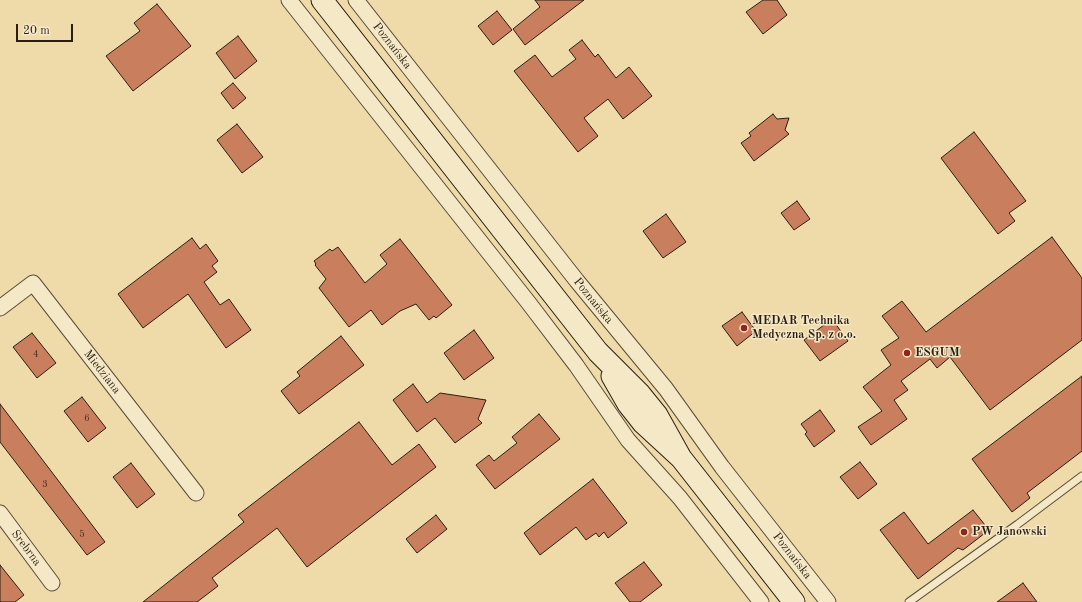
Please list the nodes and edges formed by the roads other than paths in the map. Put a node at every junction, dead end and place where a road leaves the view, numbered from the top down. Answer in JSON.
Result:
{"nodes":[{"id":1,"x":289,"y":0,"type":"edge"},
{"id":2,"x":322,"y":0,"type":"edge"},
{"id":3,"x":356,"y":0,"type":"edge"},
{"id":4,"x":0,"y":308,"type":"edge"},
{"id":5,"x":1082,"y":476,"type":"edge"},
{"id":6,"x":196,"y":493,"type":"dead end"},
{"id":7,"x":0,"y":513,"type":"edge"},
{"id":8,"x":52,"y":583,"type":"dead end"},
{"id":9,"x":761,"y":602,"type":"edge"},
{"id":10,"x":794,"y":602,"type":"edge"},
{"id":11,"x":828,"y":602,"type":"edge"},
{"id":12,"x":909,"y":602,"type":"edge"}],
"edges":[{"from":1,"to":9,"type":"street"},
{"from":2,"to":10,"type":"main road"},
{"from":3,"to":11,"type":"street","name":"Poznańska"},
{"from":4,"to":6,"type":"street","name":"Miedziana"},
{"from":5,"to":12,"type":"lane"},
{"from":7,"to":8,"type":"street","name":"Srebrna"}]}
